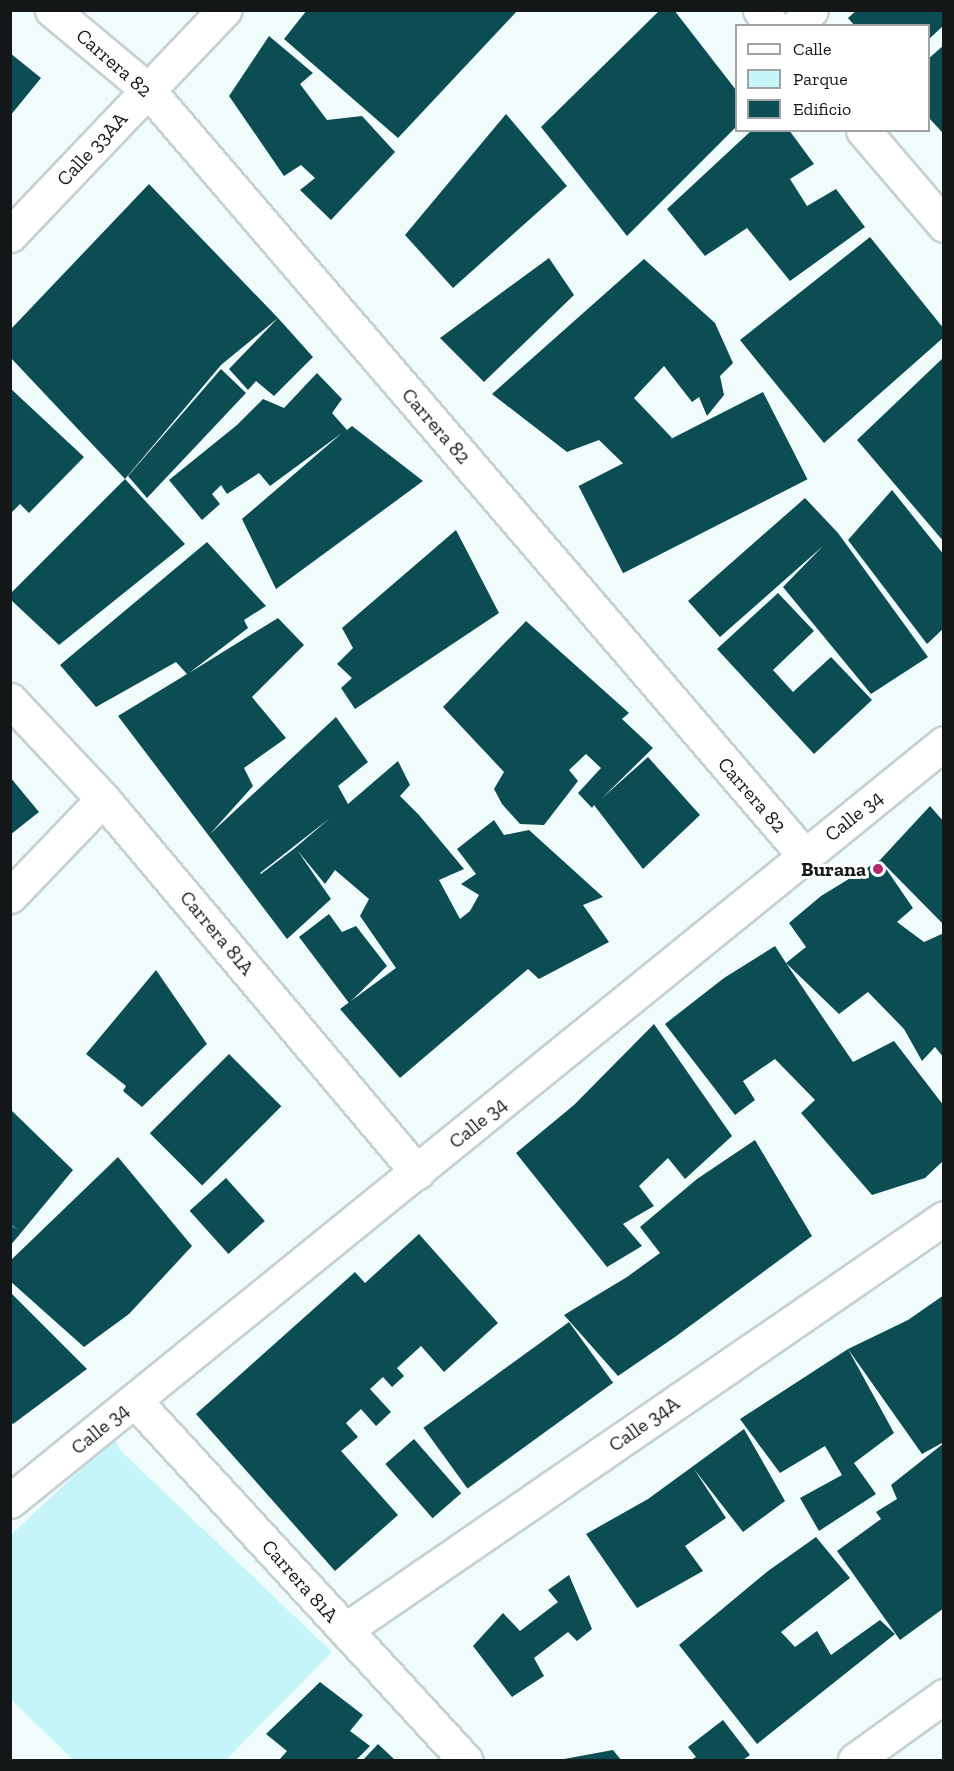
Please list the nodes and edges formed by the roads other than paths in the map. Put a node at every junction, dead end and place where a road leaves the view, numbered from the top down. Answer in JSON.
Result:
{"nodes":[{"id":1,"x":52,"y":10,"type":"edge"},
{"id":2,"x":224,"y":10,"type":"edge"},
{"id":3,"x":760,"y":10,"type":"edge"},
{"id":4,"x":812,"y":10,"type":"edge"},
{"id":5,"x":771,"y":24,"type":"edge"},
{"id":6,"x":799,"y":24,"type":"edge"},
{"id":7,"x":148,"y":90,"type":"junction"},
{"id":8,"x":865,"y":132,"type":"edge"},
{"id":9,"x":944,"y":225,"type":"edge"},
{"id":10,"x":10,"y":235,"type":"edge"},
{"id":11,"x":10,"y":700,"type":"edge"},
{"id":12,"x":944,"y":743,"type":"edge"},
{"id":13,"x":103,"y":799,"type":"junction"},
{"id":14,"x":805,"y":856,"type":"junction"},
{"id":15,"x":10,"y":896,"type":"edge"},
{"id":16,"x":417,"y":1172,"type":"junction"},
{"id":17,"x":944,"y":1218,"type":"edge"},
{"id":18,"x":135,"y":1401,"type":"junction"},
{"id":19,"x":10,"y":1501,"type":"edge"},
{"id":20,"x":345,"y":1630,"type":"junction"},
{"id":21,"x":944,"y":1696,"type":"edge"},
{"id":22,"x":465,"y":1761,"type":"edge"},
{"id":23,"x":855,"y":1761,"type":"edge"}],
"edges":[{"from":1,"to":7,"type":"street","name":"Carrera 82"},
{"from":2,"to":7,"type":"street","name":"Calle 33AA"},
{"from":3,"to":5,"type":"street"},
{"from":4,"to":6,"type":"street"},
{"from":7,"to":10,"type":"street","name":"Calle 33AA"},
{"from":7,"to":14,"type":"street","name":"Carrera 82"},
{"from":8,"to":9,"type":"street"},
{"from":11,"to":13,"type":"street","name":"Carrera 81A"},
{"from":12,"to":14,"type":"street","name":"Calle 34"},
{"from":13,"to":15,"type":"street"},
{"from":13,"to":16,"type":"street","name":"Carrera 81A"},
{"from":14,"to":16,"type":"street","name":"Calle 34"},
{"from":16,"to":18,"type":"street","name":"Calle 34"},
{"from":17,"to":20,"type":"street","name":"Calle 34A"},
{"from":18,"to":19,"type":"street","name":"Calle 34"},
{"from":18,"to":20,"type":"street","name":"Carrera 81A"},
{"from":20,"to":22,"type":"street","name":"Carrera 81A"},
{"from":21,"to":23,"type":"street"}]}
